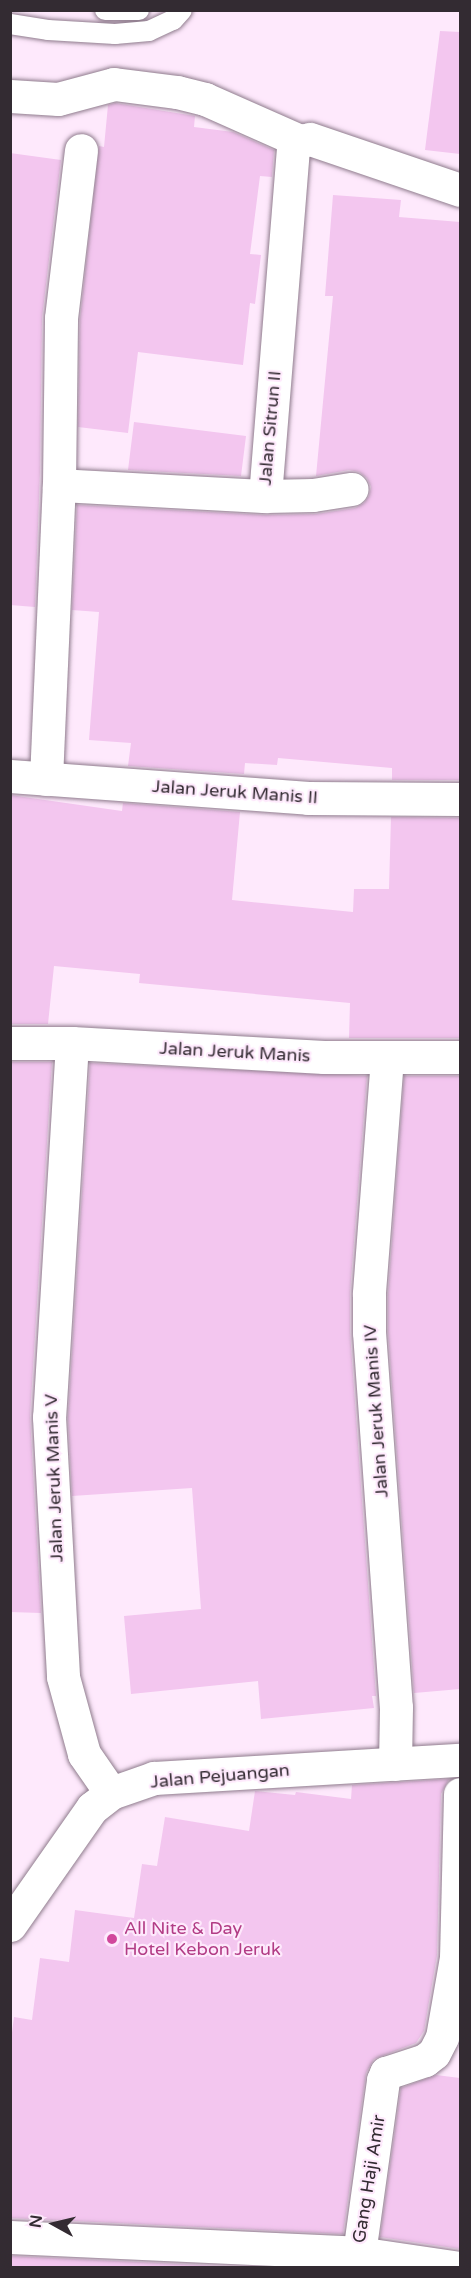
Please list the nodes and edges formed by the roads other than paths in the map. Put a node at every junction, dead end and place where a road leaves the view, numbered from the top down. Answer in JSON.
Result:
{"nodes":[{"id":1,"x":105,"y":10,"type":"edge"},
{"id":2,"x":139,"y":10,"type":"edge"},
{"id":3,"x":182,"y":10,"type":"edge"},
{"id":4,"x":10,"y":24,"type":"edge"},
{"id":5,"x":10,"y":96,"type":"edge"},
{"id":6,"x":300,"y":141,"type":"junction"},
{"id":7,"x":81,"y":150,"type":"dead end"},
{"id":8,"x":460,"y":190,"type":"edge"},
{"id":9,"x":59,"y":485,"type":"junction"},
{"id":10,"x":352,"y":489,"type":"dead end"},
{"id":11,"x":265,"y":496,"type":"junction"},
{"id":12,"x":10,"y":776,"type":"edge"},
{"id":13,"x":46,"y":778,"type":"junction"},
{"id":14,"x":460,"y":799,"type":"edge"},
{"id":15,"x":10,"y":1043,"type":"edge"},
{"id":16,"x":72,"y":1043,"type":"junction"},
{"id":17,"x":460,"y":1057,"type":"edge"},
{"id":18,"x":387,"y":1058,"type":"junction"},
{"id":19,"x":460,"y":1760,"type":"edge"},
{"id":20,"x":395,"y":1764,"type":"junction"},
{"id":21,"x":111,"y":1793,"type":"junction"},
{"id":22,"x":460,"y":1794,"type":"edge"},
{"id":23,"x":10,"y":1925,"type":"edge"},
{"id":24,"x":10,"y":2237,"type":"edge"},
{"id":25,"x":357,"y":2260,"type":"edge"},
{"id":26,"x":460,"y":2268,"type":"edge"}],
"edges":[{"from":1,"to":2,"type":"lane"},
{"from":3,"to":4,"type":"lane"},
{"from":5,"to":6,"type":"street"},
{"from":6,"to":8,"type":"street"},
{"from":6,"to":11,"type":"street","name":"Jalan Sitrun II"},
{"from":7,"to":9,"type":"street"},
{"from":9,"to":11,"type":"street","name":"Jalan Sitrun II"},
{"from":9,"to":13,"type":"street"},
{"from":10,"to":11,"type":"street"},
{"from":12,"to":13,"type":"street","name":"Jalan Jeruk Manis II"},
{"from":13,"to":14,"type":"street","name":"Jalan Jeruk Manis II"},
{"from":15,"to":16,"type":"street","name":"Jalan Jeruk Manis"},
{"from":16,"to":18,"type":"street","name":"Jalan Jeruk Manis"},
{"from":16,"to":21,"type":"street","name":"Jalan Jeruk Manis V"},
{"from":17,"to":18,"type":"street","name":"Jalan Jeruk Manis"},
{"from":18,"to":20,"type":"street","name":"Jalan Jeruk Manis IV"},
{"from":19,"to":20,"type":"street","name":"Jalan Pejuangan"},
{"from":20,"to":21,"type":"street","name":"Jalan Pejuangan"},
{"from":21,"to":23,"type":"street","name":"Jalan Pejuangan"},
{"from":22,"to":25,"type":"street","name":"Gang Haji Amir"},
{"from":24,"to":25,"type":"street","name":"Gang Haji Amir"},
{"from":25,"to":26,"type":"street"}]}
